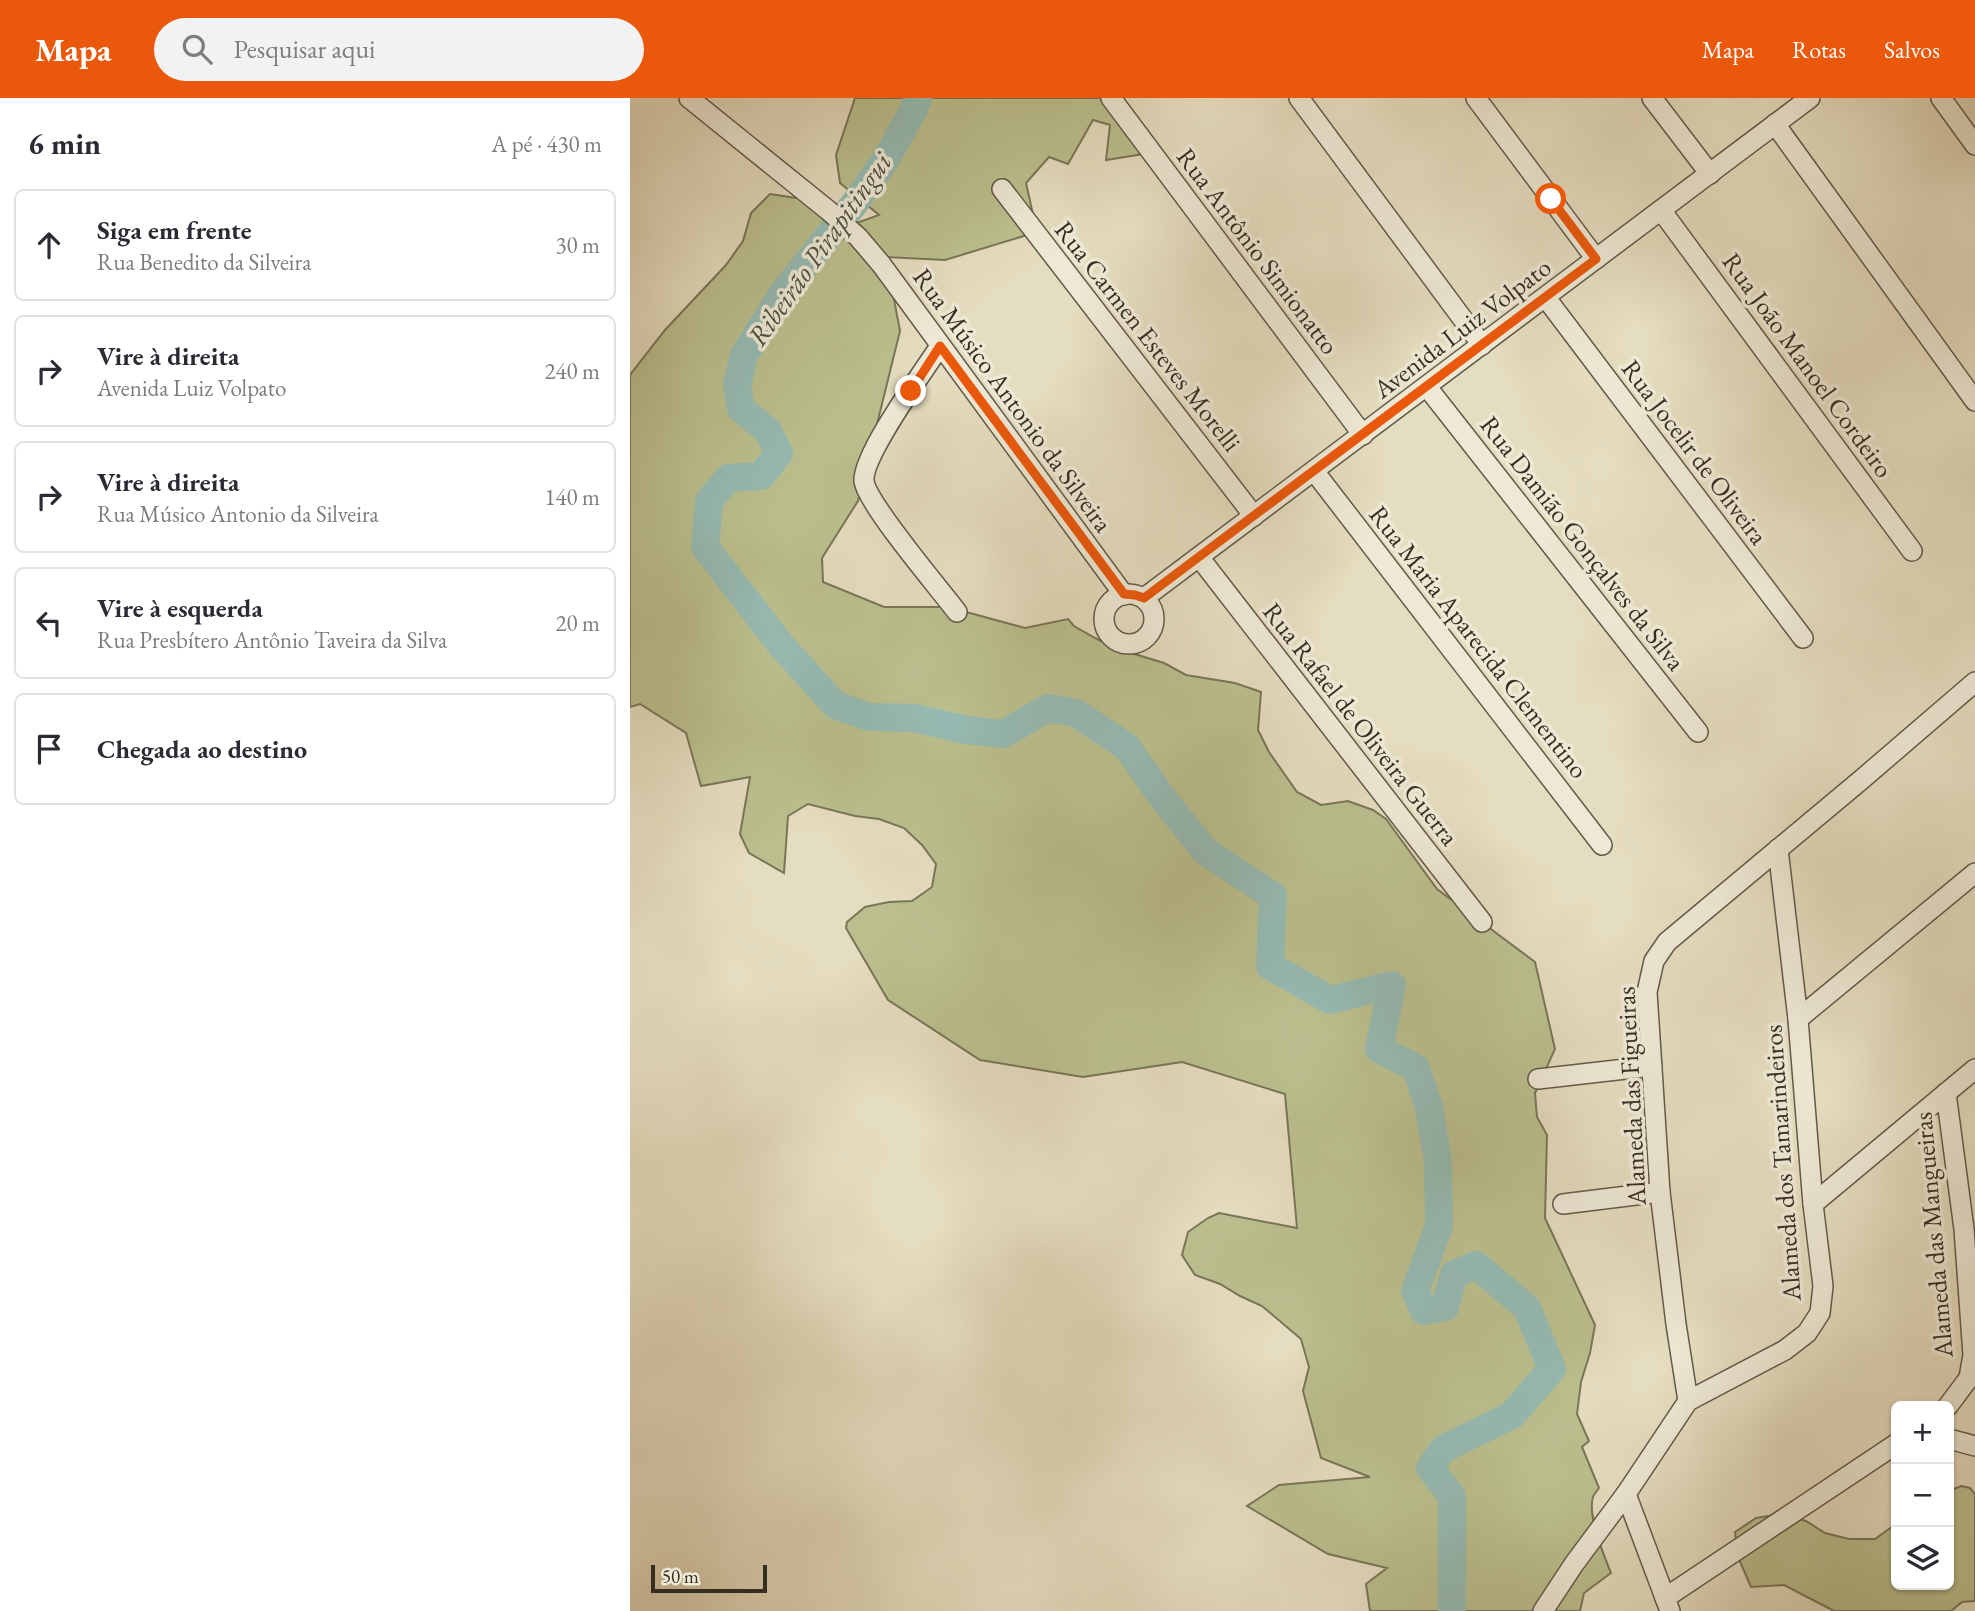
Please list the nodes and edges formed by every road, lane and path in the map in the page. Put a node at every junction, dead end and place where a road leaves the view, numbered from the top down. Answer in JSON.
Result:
{"nodes":[{"id":1,"x":690,"y":98,"type":"edge"},
{"id":2,"x":1111,"y":98,"type":"edge"},
{"id":3,"x":1299,"y":98,"type":"edge"},
{"id":4,"x":1476,"y":98,"type":"edge"},
{"id":5,"x":1652,"y":98,"type":"edge"},
{"id":6,"x":1810,"y":98,"type":"edge"},
{"id":7,"x":1941,"y":98,"type":"edge"},
{"id":8,"x":1775,"y":124,"type":"junction"},
{"id":9,"x":1975,"y":145,"type":"edge"},
{"id":10,"x":1710,"y":174,"type":"junction"},
{"id":11,"x":1002,"y":189,"type":"dead end"},
{"id":12,"x":1661,"y":210,"type":"junction"},
{"id":13,"x":1596,"y":259,"type":"junction"},
{"id":14,"x":1546,"y":298,"type":"junction"},
{"id":15,"x":1482,"y":345,"type":"junction"},
{"id":16,"x":940,"y":346,"type":"junction"},
{"id":17,"x":1427,"y":387,"type":"junction"},
{"id":18,"x":1975,"y":401,"type":"edge"},
{"id":19,"x":1363,"y":435,"type":"junction"},
{"id":20,"x":1314,"y":471,"type":"junction"},
{"id":21,"x":1254,"y":516,"type":"junction"},
{"id":22,"x":1912,"y":551,"type":"dead end"},
{"id":23,"x":1199,"y":557,"type":"junction"},
{"id":24,"x":1124,"y":594,"type":"junction"},
{"id":25,"x":1144,"y":598,"type":"junction"},
{"id":26,"x":957,"y":612,"type":"dead end"},
{"id":27,"x":1803,"y":638,"type":"dead end"},
{"id":28,"x":1975,"y":682,"type":"edge"},
{"id":29,"x":1698,"y":732,"type":"dead end"},
{"id":30,"x":1602,"y":845,"type":"dead end"},
{"id":31,"x":1778,"y":849,"type":"junction"},
{"id":32,"x":1975,"y":873,"type":"edge"},
{"id":33,"x":1482,"y":922,"type":"dead end"},
{"id":34,"x":1798,"y":1018,"type":"junction"},
{"id":35,"x":1652,"y":1066,"type":"junction"},
{"id":36,"x":1975,"y":1069,"type":"edge"},
{"id":37,"x":1538,"y":1079,"type":"dead end"},
{"id":38,"x":1946,"y":1093,"type":"junction"},
{"id":39,"x":1660,"y":1192,"type":"junction"},
{"id":40,"x":1563,"y":1204,"type":"dead end"},
{"id":41,"x":1813,"y":1204,"type":"junction"},
{"id":42,"x":1688,"y":1401,"type":"junction"},
{"id":43,"x":1952,"y":1401,"type":"edge"},
{"id":44,"x":1954,"y":1440,"type":"edge"},
{"id":45,"x":1975,"y":1446,"type":"edge"},
{"id":46,"x":1891,"y":1448,"type":"edge"},
{"id":47,"x":1626,"y":1494,"type":"junction"},
{"id":48,"x":1668,"y":1604,"type":"edge"},
{"id":49,"x":1544,"y":1611,"type":"edge"}],
"edges":[{"from":1,"to":16,"type":"street","name":"Rua Músico Antonio da Silveira"},
{"from":2,"to":19,"type":"street","name":"Rua Antônio Simionatto"},
{"from":3,"to":15,"type":"street"},
{"from":4,"to":13,"type":"street"},
{"from":5,"to":10,"type":"street"},
{"from":6,"to":8,"type":"street","name":"Avenida Luiz Volpato"},
{"from":7,"to":9,"type":"street"},
{"from":8,"to":10,"type":"street","name":"Avenida Luiz Volpato"},
{"from":8,"to":18,"type":"street"},
{"from":10,"to":12,"type":"street","name":"Avenida Luiz Volpato"},
{"from":11,"to":21,"type":"street","name":"Rua Carmen Esteves Morelli"},
{"from":12,"to":13,"type":"street","name":"Avenida Luiz Volpato"},
{"from":12,"to":22,"type":"street","name":"Rua João Manoel Cordeiro"},
{"from":13,"to":14,"type":"street","name":"Avenida Luiz Volpato"},
{"from":14,"to":15,"type":"street","name":"Avenida Luiz Volpato"},
{"from":14,"to":27,"type":"street","name":"Rua Jocelir de Oliveira"},
{"from":15,"to":17,"type":"street","name":"Avenida Luiz Volpato"},
{"from":16,"to":24,"type":"street","name":"Rua Músico Antonio da Silveira"},
{"from":16,"to":26,"type":"street"},
{"from":17,"to":19,"type":"street","name":"Avenida Luiz Volpato"},
{"from":17,"to":29,"type":"street","name":"Rua Damião Gonçalves da Silva"},
{"from":19,"to":20,"type":"street","name":"Avenida Luiz Volpato"},
{"from":20,"to":21,"type":"street","name":"Avenida Luiz Volpato"},
{"from":20,"to":30,"type":"street","name":"Rua Maria Aparecida Clementino"},
{"from":21,"to":23,"type":"street","name":"Avenida Luiz Volpato"},
{"from":23,"to":25,"type":"street","name":"Avenida Luiz Volpato"},
{"from":23,"to":33,"type":"street","name":"Rua Rafael de Oliveira Guerra"},
{"from":24,"to":25,"type":"street"},
{"from":24,"to":25,"type":"street"},
{"from":28,"to":31,"type":"street","name":"Alameda das Figueiras"},
{"from":31,"to":34,"type":"street","name":"Alameda dos Tamarindeiros"},
{"from":31,"to":35,"type":"street","name":"Alameda das Figueiras"},
{"from":32,"to":34,"type":"street"},
{"from":34,"to":41,"type":"street","name":"Alameda dos Tamarindeiros"},
{"from":35,"to":37,"type":"street"},
{"from":35,"to":39,"type":"street","name":"Alameda das Figueiras"},
{"from":36,"to":38,"type":"street"},
{"from":38,"to":41,"type":"street"},
{"from":38,"to":43,"type":"street","name":"Alameda das Mangueiras"},
{"from":39,"to":40,"type":"street"},
{"from":39,"to":42,"type":"street","name":"Alameda das Figueiras"},
{"from":41,"to":42,"type":"street","name":"Alameda dos Tamarindeiros"},
{"from":42,"to":47,"type":"street"},
{"from":44,"to":45,"type":"street"},
{"from":46,"to":48,"type":"street"},
{"from":47,"to":48,"type":"street"},
{"from":47,"to":49,"type":"street"}]}
